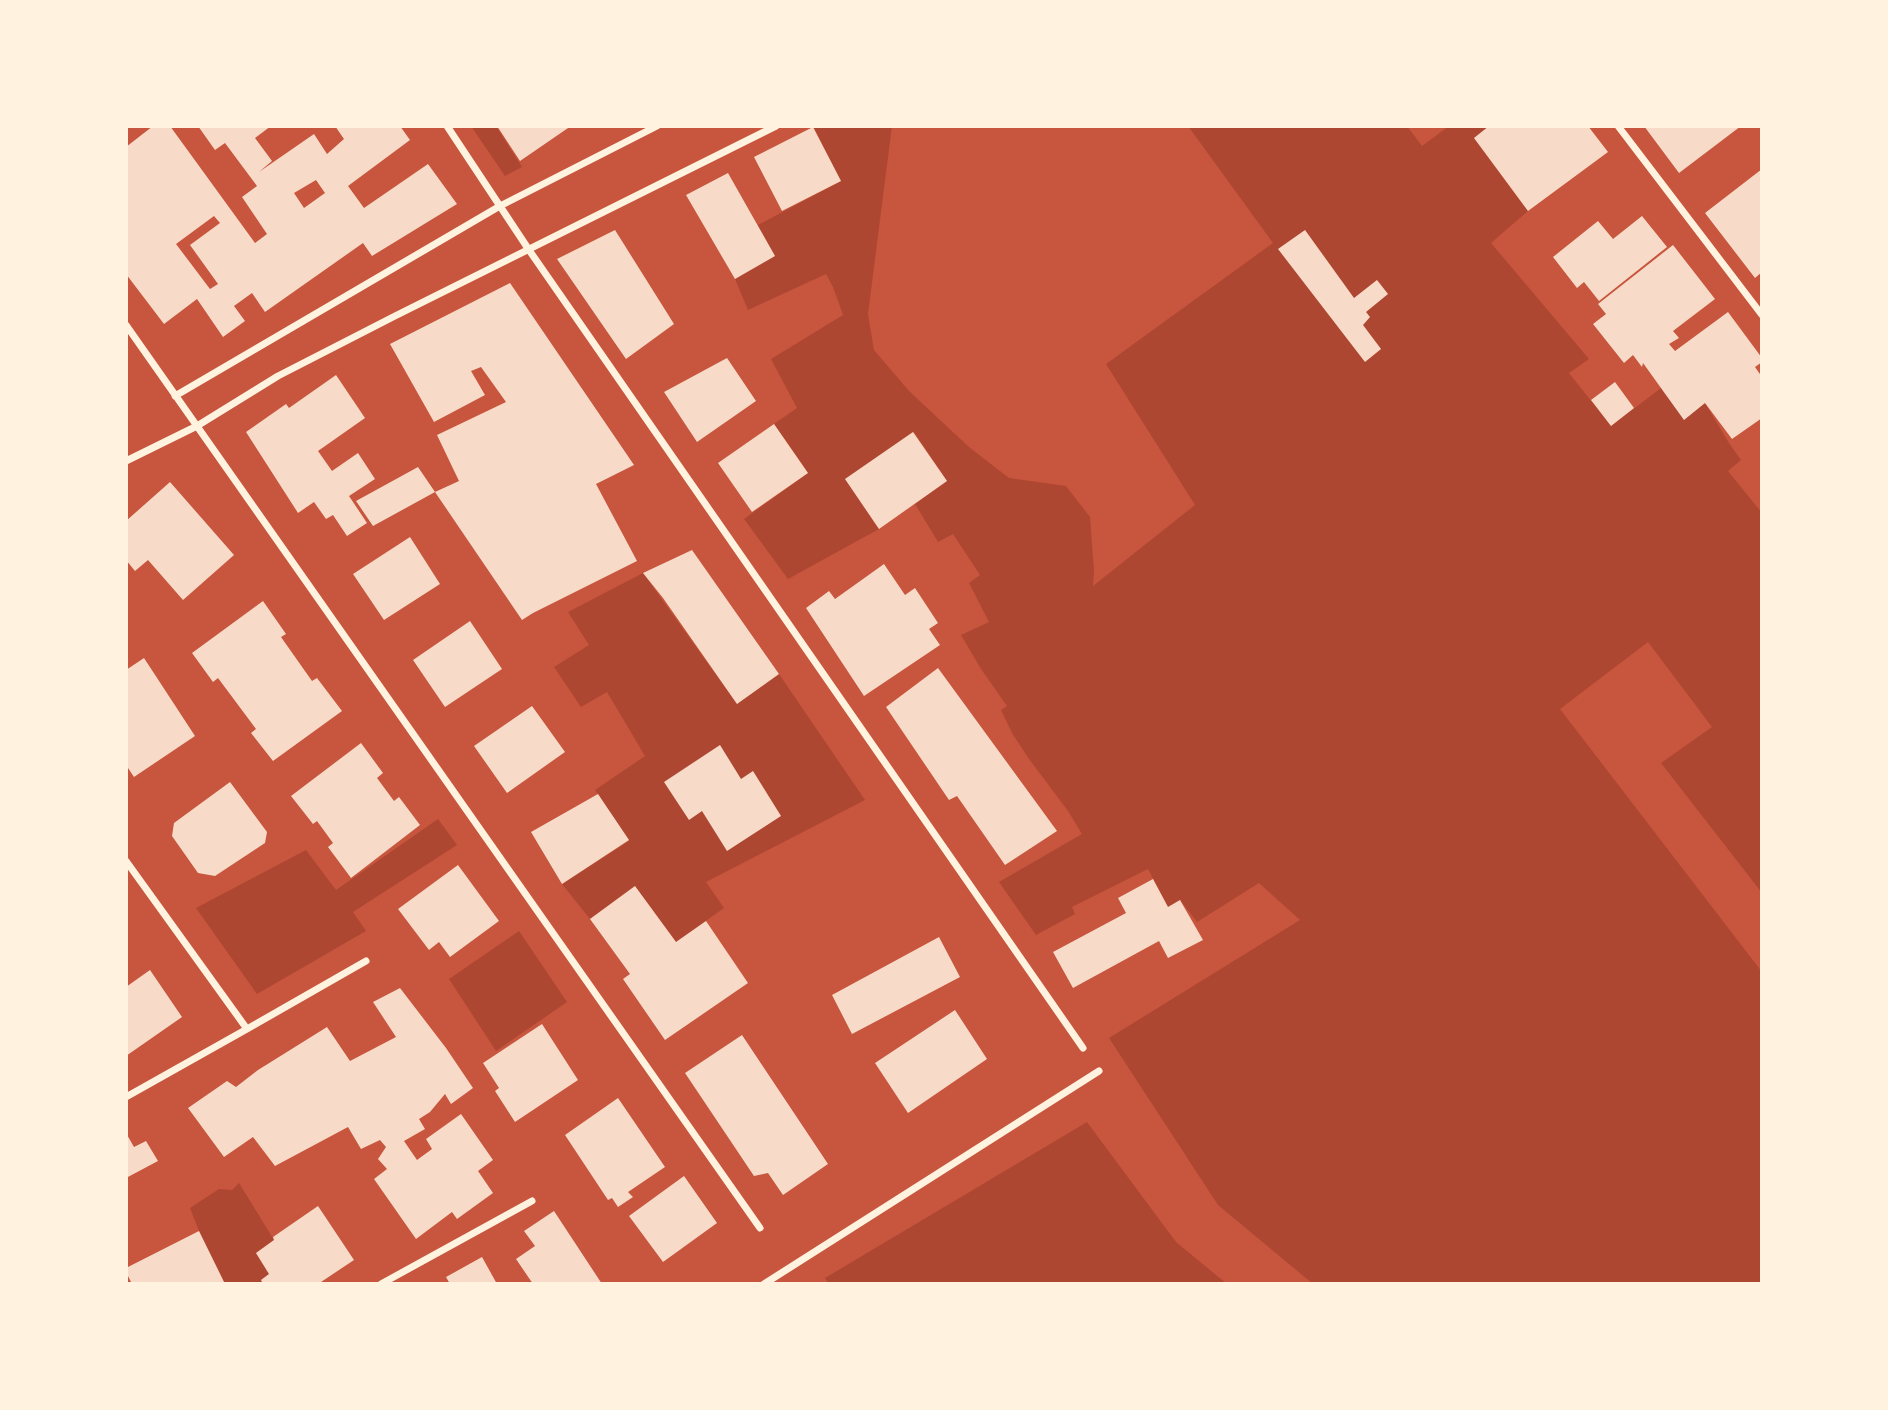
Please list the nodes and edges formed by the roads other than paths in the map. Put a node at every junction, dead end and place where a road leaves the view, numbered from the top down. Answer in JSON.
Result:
{"nodes":[{"id":1,"x":447,"y":126,"type":"edge"},
{"id":2,"x":657,"y":126,"type":"edge"},
{"id":3,"x":776,"y":126,"type":"edge"},
{"id":4,"x":1618,"y":126,"type":"edge"},
{"id":5,"x":500,"y":206,"type":"junction"},
{"id":6,"x":529,"y":250,"type":"junction"},
{"id":7,"x":1762,"y":315,"type":"edge"},
{"id":8,"x":126,"y":325,"type":"edge"},
{"id":9,"x":174,"y":396,"type":"junction"},
{"id":10,"x":197,"y":426,"type":"junction"},
{"id":11,"x":126,"y":461,"type":"edge"},
{"id":12,"x":126,"y":862,"type":"edge"},
{"id":13,"x":366,"y":961,"type":"dead end"},
{"id":14,"x":247,"y":1029,"type":"junction"},
{"id":15,"x":1083,"y":1048,"type":"dead end"},
{"id":16,"x":1099,"y":1071,"type":"dead end"},
{"id":17,"x":126,"y":1097,"type":"edge"},
{"id":18,"x":532,"y":1201,"type":"dead end"},
{"id":19,"x":760,"y":1228,"type":"dead end"},
{"id":20,"x":381,"y":1284,"type":"edge"},
{"id":21,"x":764,"y":1284,"type":"edge"}],
"edges":[{"from":1,"to":5,"type":"street"},
{"from":2,"to":5,"type":"street"},
{"from":3,"to":6,"type":"street"},
{"from":4,"to":7,"type":"street"},
{"from":5,"to":6,"type":"street"},
{"from":5,"to":9,"type":"street"},
{"from":6,"to":10,"type":"street"},
{"from":6,"to":15,"type":"street"},
{"from":8,"to":9,"type":"street"},
{"from":9,"to":10,"type":"street"},
{"from":10,"to":11,"type":"street"},
{"from":10,"to":19,"type":"street"},
{"from":12,"to":14,"type":"street"},
{"from":13,"to":14,"type":"street"},
{"from":14,"to":17,"type":"street"},
{"from":16,"to":21,"type":"street"},
{"from":18,"to":20,"type":"street"}]}
